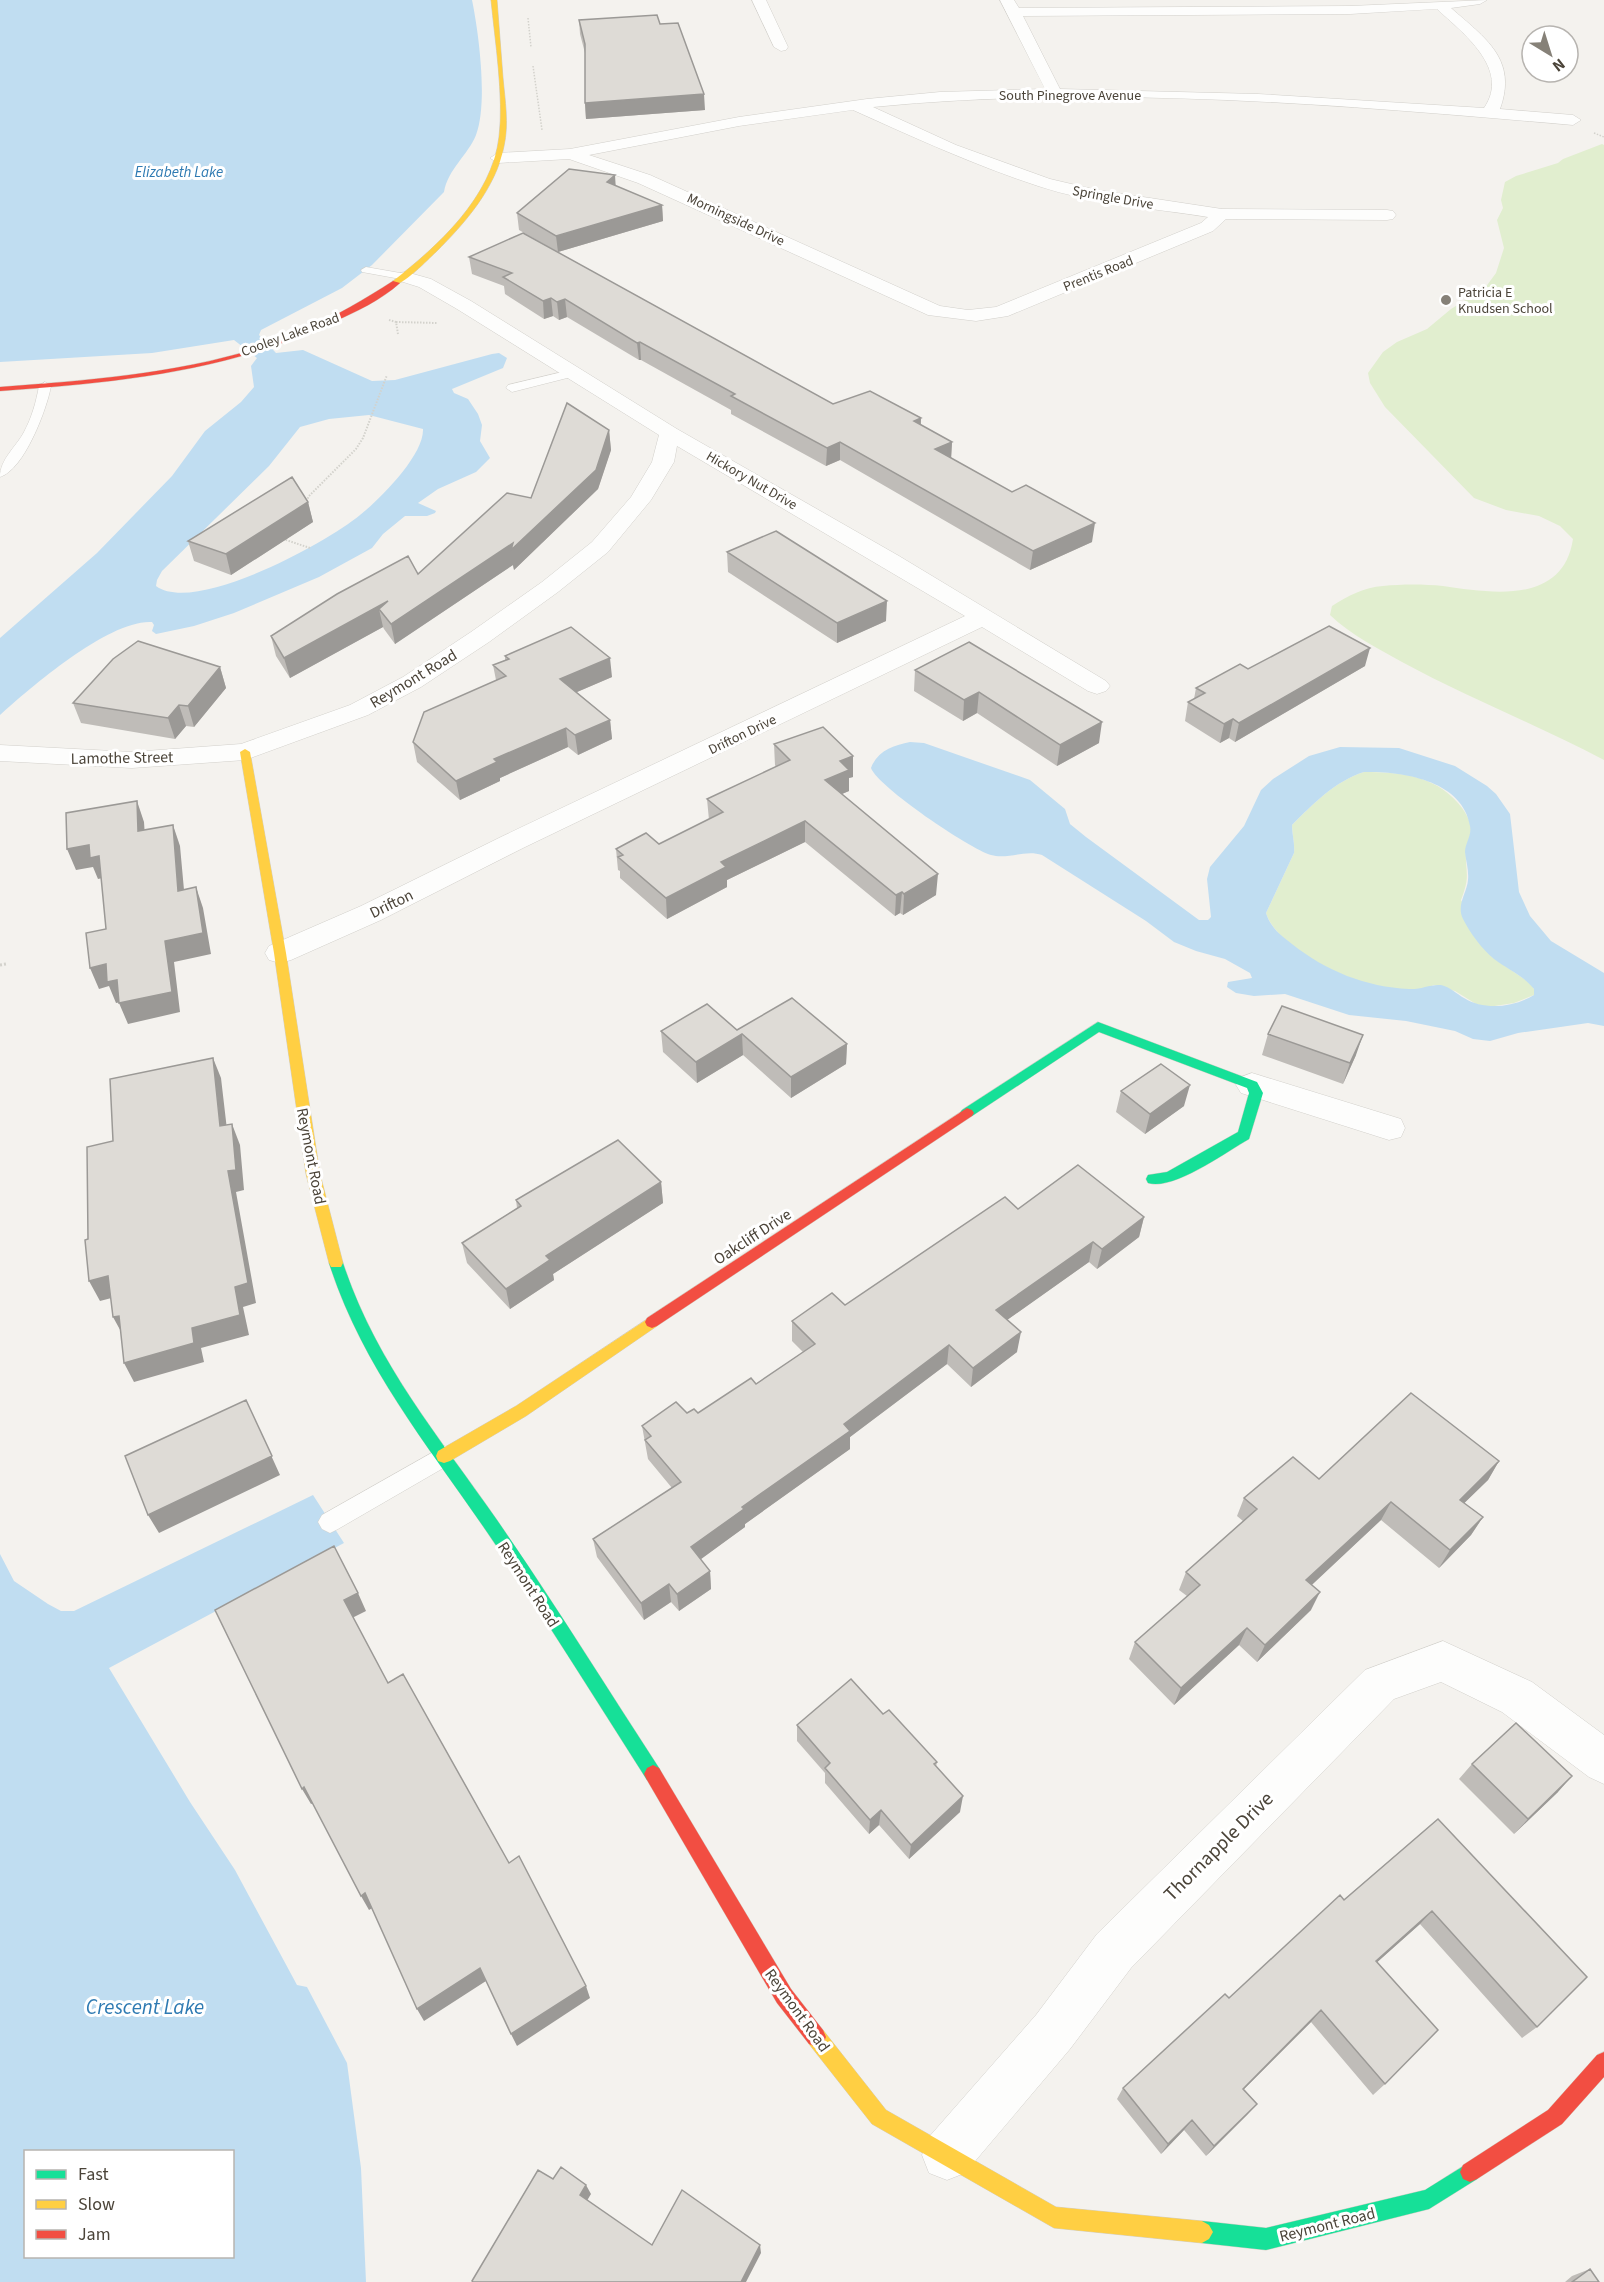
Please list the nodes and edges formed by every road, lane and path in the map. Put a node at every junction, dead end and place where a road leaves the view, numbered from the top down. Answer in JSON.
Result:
{"nodes":[{"id":1,"x":494,"y":0,"type":"edge"},
{"id":2,"x":759,"y":0,"type":"edge"},
{"id":3,"x":1480,"y":0,"type":"edge"},
{"id":4,"x":1440,"y":5,"type":"junction"},
{"id":5,"x":1012,"y":6,"type":"edge"},
{"id":6,"x":781,"y":46,"type":"dead end"},
{"id":7,"x":1054,"y":93,"type":"junction"},
{"id":8,"x":855,"y":105,"type":"junction"},
{"id":9,"x":1486,"y":112,"type":"junction"},
{"id":10,"x":1573,"y":120,"type":"dead end"},
{"id":11,"x":570,"y":154,"type":"junction"},
{"id":12,"x":498,"y":158,"type":"junction"},
{"id":13,"x":1222,"y":214,"type":"junction"},
{"id":14,"x":1387,"y":215,"type":"dead end"},
{"id":15,"x":366,"y":270,"type":"dead end"},
{"id":16,"x":406,"y":277,"type":"junction"},
{"id":17,"x":967,"y":316,"type":"joint"},
{"id":18,"x":396,"y":322,"type":"dead end"},
{"id":19,"x":443,"y":324,"type":"dead end"},
{"id":20,"x":514,"y":373,"type":"dead end"},
{"id":21,"x":575,"y":373,"type":"junction"},
{"id":22,"x":387,"y":375,"type":"dead end"},
{"id":23,"x":531,"y":384,"type":"junction"},
{"id":24,"x":45,"y":386,"type":"junction"},
{"id":25,"x":512,"y":388,"type":"dead end"},
{"id":26,"x":0,"y":389,"type":"edge"},
{"id":27,"x":670,"y":433,"type":"junction"},
{"id":28,"x":0,"y":473,"type":"edge"},
{"id":29,"x":304,"y":507,"type":"edge"},
{"id":30,"x":284,"y":531,"type":"edge"},
{"id":31,"x":310,"y":548,"type":"dead end"},
{"id":32,"x":983,"y":617,"type":"junction"},
{"id":33,"x":1097,"y":686,"type":"dead end"},
{"id":34,"x":245,"y":752,"type":"junction"},
{"id":35,"x":0,"y":753,"type":"edge"},
{"id":36,"x":500,"y":849,"type":"joint"},
{"id":37,"x":280,"y":953,"type":"junction"},
{"id":38,"x":6,"y":964,"type":"dead end"},
{"id":39,"x":0,"y":965,"type":"edge"},
{"id":40,"x":1252,"y":1085,"type":"junction"},
{"id":41,"x":1389,"y":1128,"type":"dead end"},
{"id":42,"x":1153,"y":1179,"type":"dead end"},
{"id":43,"x":444,"y":1456,"type":"junction"},
{"id":44,"x":330,"y":1522,"type":"dead end"},
{"id":45,"x":1604,"y":1762,"type":"edge"},
{"id":46,"x":1604,"y":2062,"type":"edge"},
{"id":47,"x":947,"y":2155,"type":"junction"}],
"edges":[{"from":1,"to":12,"type":"street","name":"Cooley Lake Road"},
{"from":2,"to":6,"type":"street"},
{"from":3,"to":4,"type":"street"},
{"from":4,"to":5,"type":"street"},
{"from":4,"to":9,"type":"street"},
{"from":5,"to":7,"type":"street"},
{"from":7,"to":8,"type":"street","name":"South Pinegrove Avenue"},
{"from":7,"to":9,"type":"street","name":"South Pinegrove Avenue"},
{"from":8,"to":11,"type":"street","name":"South Pinegrove Avenue"},
{"from":8,"to":13,"type":"street","name":"Springle Drive"},
{"from":9,"to":10,"type":"street","name":"South Pinegrove Avenue"},
{"from":11,"to":12,"type":"street","name":"Morningside Drive"},
{"from":11,"to":17,"type":"street","name":"Morningside Drive"},
{"from":12,"to":16,"type":"street","name":"Cooley Lake Road"},
{"from":13,"to":14,"type":"street","name":"Springle Drive"},
{"from":13,"to":17,"type":"street","name":"Prentis Road"},
{"from":15,"to":16,"type":"lane"},
{"from":16,"to":21,"type":"street","name":"Hickory Nut Drive"},
{"from":16,"to":24,"type":"street","name":"Cooley Lake Road"},
{"from":18,"to":19,"type":"path"},
{"from":20,"to":23,"type":"lane"},
{"from":21,"to":23,"type":"lane"},
{"from":21,"to":27,"type":"street","name":"Hickory Nut Drive"},
{"from":22,"to":29,"type":"path"},
{"from":23,"to":25,"type":"lane"},
{"from":24,"to":26,"type":"street","name":"Cooley Lake Road"},
{"from":24,"to":28,"type":"lane"},
{"from":27,"to":32,"type":"street","name":"Hickory Nut Drive"},
{"from":27,"to":34,"type":"street","name":"Reymont Road"},
{"from":30,"to":31,"type":"path"},
{"from":32,"to":33,"type":"street","name":"Hickory Nut Drive"},
{"from":32,"to":36,"type":"street","name":"Drifton Drive"},
{"from":34,"to":35,"type":"street","name":"Lamothe Street"},
{"from":34,"to":37,"type":"street","name":"Reymont Road"},
{"from":36,"to":37,"type":"street","name":"Drifton"},
{"from":37,"to":43,"type":"street","name":"Reymont Road"},
{"from":38,"to":39,"type":"path"},
{"from":40,"to":41,"type":"street"},
{"from":40,"to":42,"type":"street"},
{"from":40,"to":43,"type":"street","name":"Oakcliff Drive"},
{"from":43,"to":44,"type":"lane"},
{"from":43,"to":47,"type":"street","name":"Reymont Road"},
{"from":45,"to":47,"type":"street","name":"Thornapple Drive"},
{"from":46,"to":47,"type":"street","name":"Reymont Road"}]}
